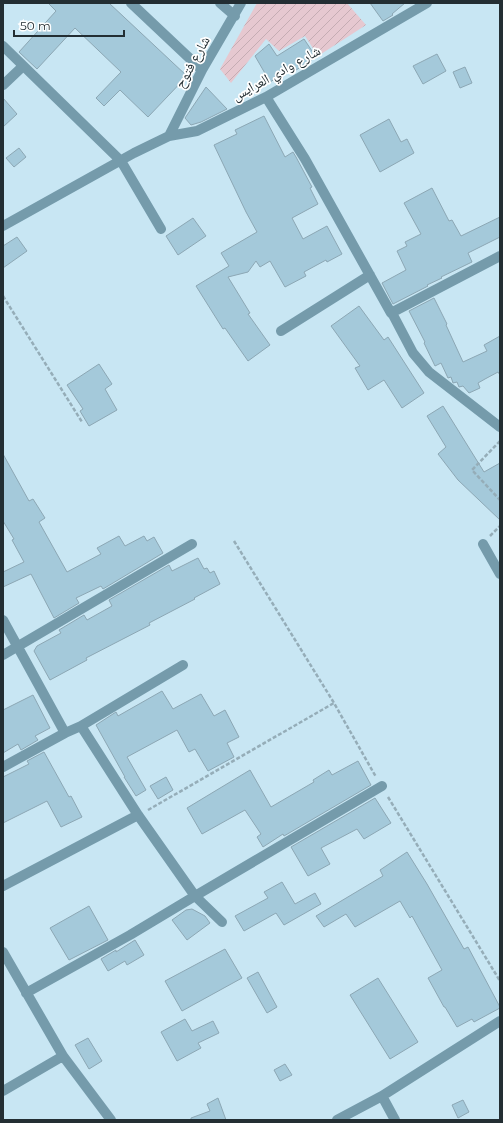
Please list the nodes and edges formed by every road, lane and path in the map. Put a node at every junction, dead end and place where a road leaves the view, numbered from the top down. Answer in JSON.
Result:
{"nodes":[{"id":1,"x":131,"y":3,"type":"edge"},
{"id":2,"x":220,"y":3,"type":"edge"},
{"id":3,"x":241,"y":3,"type":"edge"},
{"id":4,"x":427,"y":3,"type":"edge"},
{"id":5,"x":235,"y":16,"type":"junction"},
{"id":6,"x":3,"y":46,"type":"edge"},
{"id":7,"x":23,"y":66,"type":"junction"},
{"id":8,"x":202,"y":70,"type":"junction"},
{"id":9,"x":3,"y":85,"type":"edge"},
{"id":10,"x":266,"y":97,"type":"junction"},
{"id":11,"x":169,"y":136,"type":"junction"},
{"id":12,"x":121,"y":161,"type":"junction"},
{"id":13,"x":3,"y":226,"type":"edge"},
{"id":14,"x":161,"y":229,"type":"dead end"},
{"id":15,"x":500,"y":256,"type":"edge"},
{"id":16,"x":370,"y":275,"type":"junction"},
{"id":17,"x":3,"y":296,"type":"edge"},
{"id":18,"x":391,"y":313,"type":"junction"},
{"id":19,"x":282,"y":331,"type":"dead end"},
{"id":20,"x":82,"y":422,"type":"dead end"},
{"id":21,"x":500,"y":427,"type":"edge"},
{"id":22,"x":500,"y":441,"type":"edge"},
{"id":23,"x":500,"y":500,"type":"edge"},
{"id":24,"x":234,"y":541,"type":"dead end"},
{"id":25,"x":192,"y":544,"type":"dead end"},
{"id":26,"x":483,"y":544,"type":"dead end"},
{"id":27,"x":500,"y":574,"type":"edge"},
{"id":28,"x":3,"y":620,"type":"edge"},
{"id":29,"x":19,"y":647,"type":"junction"},
{"id":30,"x":3,"y":655,"type":"edge"},
{"id":31,"x":183,"y":665,"type":"dead end"},
{"id":32,"x":334,"y":703,"type":"junction"},
{"id":33,"x":82,"y":726,"type":"junction"},
{"id":34,"x":64,"y":734,"type":"junction"},
{"id":35,"x":3,"y":767,"type":"edge"},
{"id":36,"x":382,"y":786,"type":"junction"},
{"id":37,"x":138,"y":815,"type":"junction"},
{"id":38,"x":3,"y":886,"type":"edge"},
{"id":39,"x":195,"y":896,"type":"junction"},
{"id":40,"x":222,"y":922,"type":"dead end"},
{"id":41,"x":3,"y":952,"type":"edge"},
{"id":42,"x":500,"y":981,"type":"edge"},
{"id":43,"x":26,"y":992,"type":"junction"},
{"id":44,"x":500,"y":1021,"type":"edge"},
{"id":45,"x":63,"y":1056,"type":"junction"},
{"id":46,"x":3,"y":1091,"type":"edge"},
{"id":47,"x":382,"y":1096,"type":"junction"},
{"id":48,"x":111,"y":1120,"type":"edge"},
{"id":49,"x":337,"y":1120,"type":"edge"},
{"id":50,"x":395,"y":1120,"type":"edge"}],
"edges":[{"from":1,"to":8,"type":"street"},
{"from":2,"to":5,"type":"street"},
{"from":3,"to":5,"type":"street","name":"شارع فتوح"},
{"from":4,"to":10,"type":"street","name":"شارع وادي العرايس"},
{"from":5,"to":8,"type":"street","name":"شارع فتوح"},
{"from":6,"to":7,"type":"street"},
{"from":7,"to":9,"type":"street"},
{"from":7,"to":12,"type":"street"},
{"from":8,"to":11,"type":"street","name":"شارع فتوح"},
{"from":10,"to":11,"type":"street","name":"شارع وادي العرايس"},
{"from":10,"to":16,"type":"street"},
{"from":11,"to":12,"type":"street","name":"شارع وادي العرايس"},
{"from":12,"to":13,"type":"street"},
{"from":12,"to":14,"type":"street"},
{"from":15,"to":18,"type":"street"},
{"from":16,"to":18,"type":"street"},
{"from":16,"to":19,"type":"street"},
{"from":17,"to":20,"type":"path"},
{"from":18,"to":21,"type":"street"},
{"from":22,"to":23,"type":"path"},
{"from":24,"to":32,"type":"path"},
{"from":25,"to":29,"type":"street"},
{"from":26,"to":27,"type":"street"},
{"from":28,"to":29,"type":"street"},
{"from":29,"to":30,"type":"street"},
{"from":29,"to":34,"type":"street"},
{"from":31,"to":33,"type":"street"},
{"from":32,"to":36,"type":"path"},
{"from":32,"to":37,"type":"path"},
{"from":33,"to":34,"type":"street"},
{"from":33,"to":37,"type":"street"},
{"from":34,"to":35,"type":"street"},
{"from":36,"to":39,"type":"street"},
{"from":36,"to":42,"type":"path"},
{"from":37,"to":38,"type":"street"},
{"from":37,"to":39,"type":"street"},
{"from":39,"to":40,"type":"street"},
{"from":39,"to":43,"type":"street"},
{"from":41,"to":43,"type":"street"},
{"from":43,"to":45,"type":"street"},
{"from":44,"to":47,"type":"street"},
{"from":45,"to":46,"type":"street"},
{"from":45,"to":48,"type":"street"},
{"from":47,"to":49,"type":"street"},
{"from":47,"to":50,"type":"street"}]}
